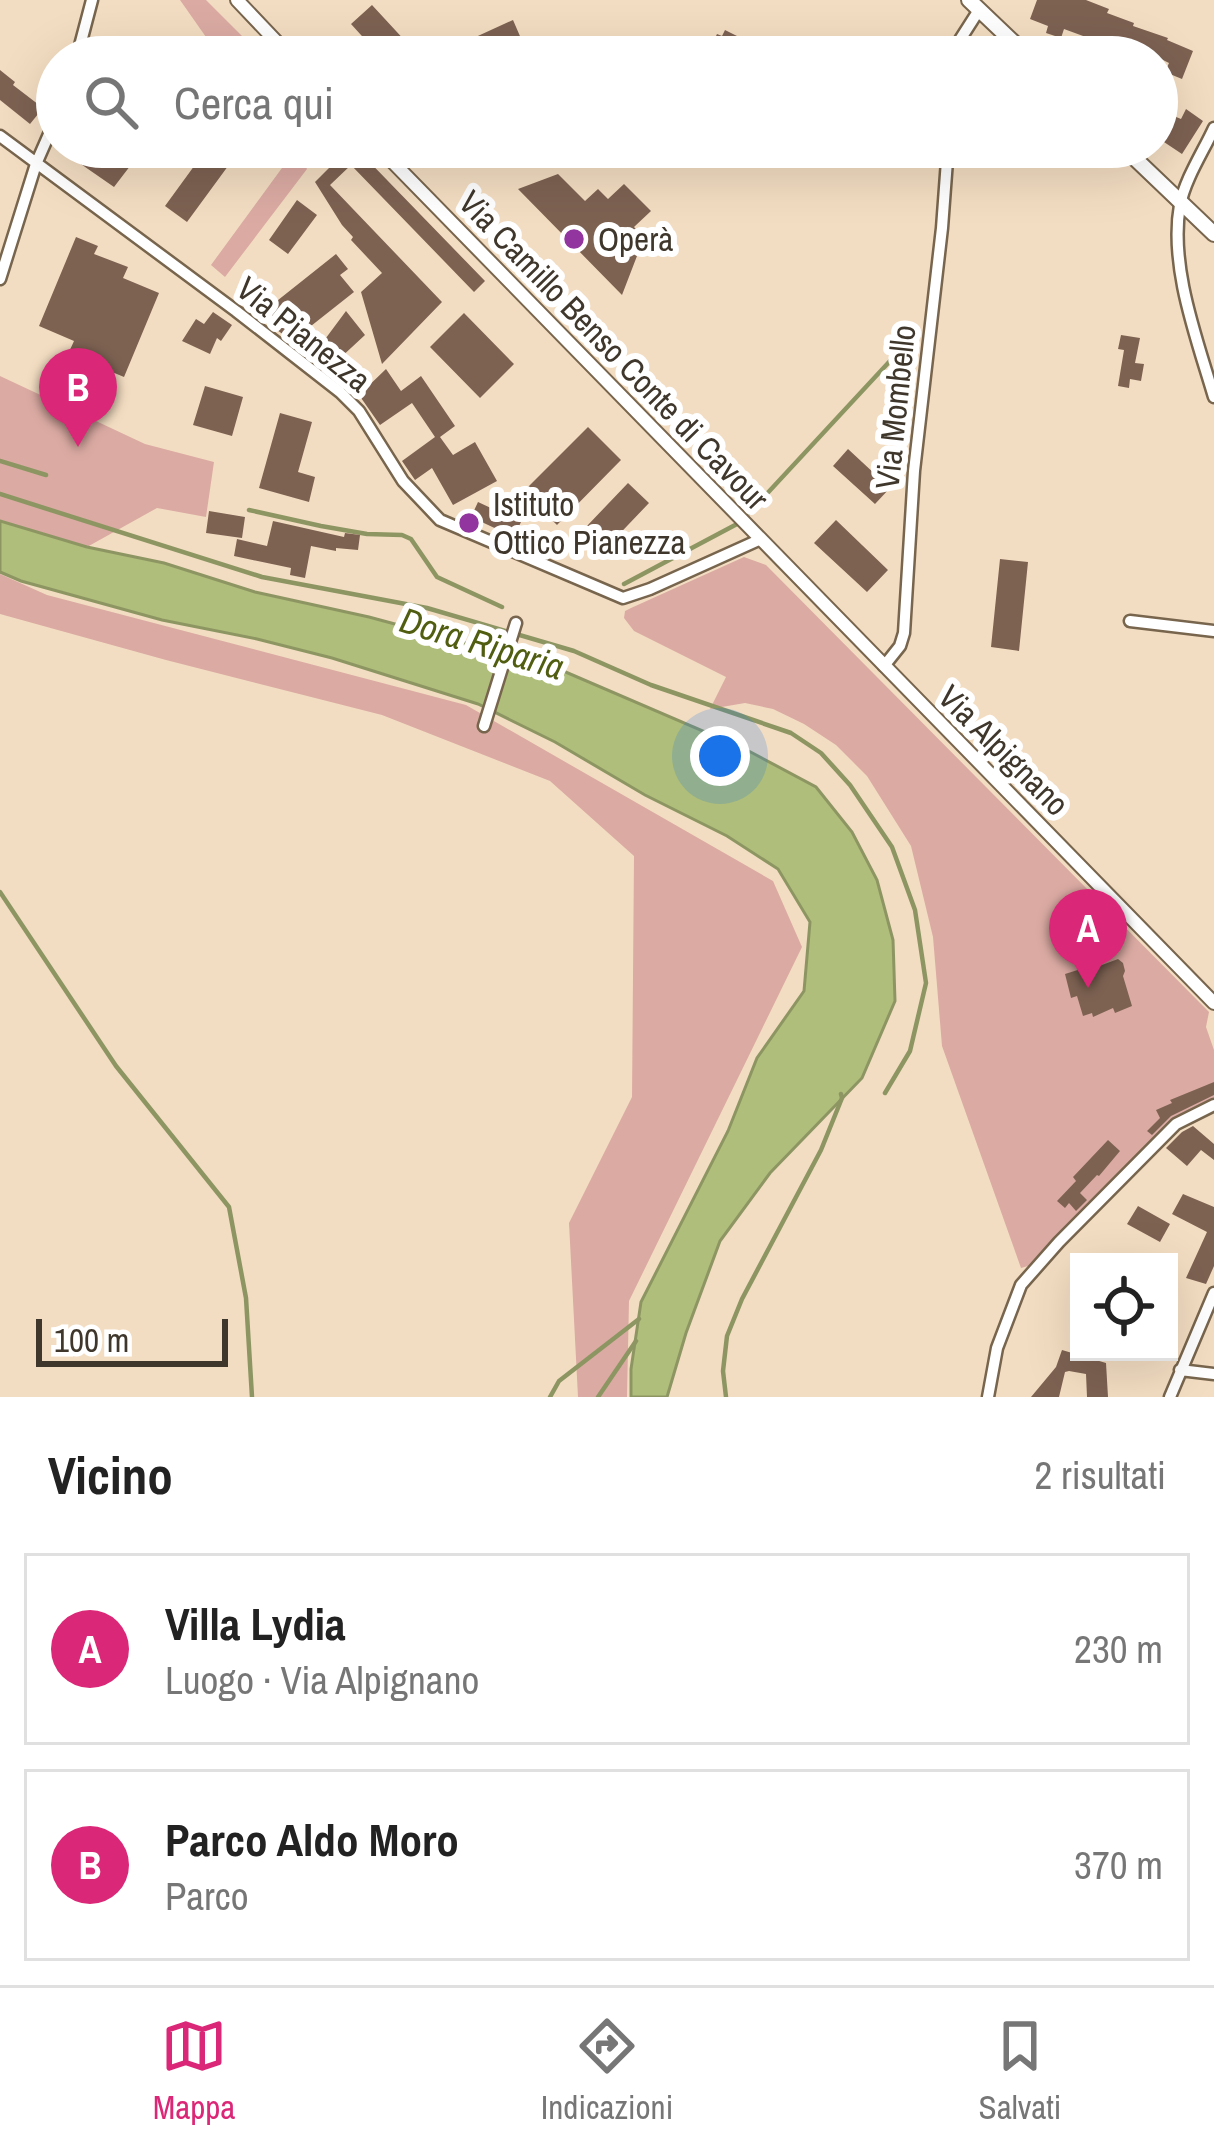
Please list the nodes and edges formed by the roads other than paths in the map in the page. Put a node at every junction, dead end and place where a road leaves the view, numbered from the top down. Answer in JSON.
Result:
{"nodes":[{"id":1,"x":92,"y":0,"type":"edge"},
{"id":2,"x":237,"y":0,"type":"edge"},
{"id":3,"x":974,"y":5,"type":"edge"},
{"id":4,"x":82,"y":36,"type":"edge"},
{"id":5,"x":271,"y":36,"type":"edge"},
{"id":6,"x":960,"y":36,"type":"edge"},
{"id":7,"x":1007,"y":36,"type":"edge"},
{"id":8,"x":1214,"y":128,"type":"edge"},
{"id":9,"x":0,"y":136,"type":"edge"},
{"id":10,"x":36,"y":164,"type":"joint"},
{"id":11,"x":41,"y":168,"type":"edge"},
{"id":12,"x":399,"y":168,"type":"edge"},
{"id":13,"x":946,"y":168,"type":"edge"},
{"id":14,"x":1146,"y":168,"type":"edge"},
{"id":15,"x":1181,"y":201,"type":"junction"},
{"id":16,"x":1214,"y":233,"type":"edge"},
{"id":17,"x":0,"y":279,"type":"edge"},
{"id":18,"x":1214,"y":397,"type":"edge"},
{"id":19,"x":761,"y":539,"type":"junction"},
{"id":20,"x":1130,"y":621,"type":"dead end"},
{"id":21,"x":516,"y":623,"type":"dead end"},
{"id":22,"x":1214,"y":632,"type":"edge"},
{"id":23,"x":884,"y":666,"type":"junction"},
{"id":24,"x":484,"y":726,"type":"dead end"},
{"id":25,"x":1213,"y":1000,"type":"edge"},
{"id":26,"x":1214,"y":1106,"type":"edge"},
{"id":27,"x":1214,"y":1293,"type":"edge"},
{"id":28,"x":1180,"y":1370,"type":"junction"},
{"id":29,"x":1214,"y":1373,"type":"edge"},
{"id":30,"x":988,"y":1397,"type":"edge"},
{"id":31,"x":1171,"y":1397,"type":"edge"}],
"edges":[{"from":1,"to":4,"type":"street"},
{"from":2,"to":5,"type":"street"},
{"from":3,"to":6,"type":"street"},
{"from":3,"to":7,"type":"main road"},
{"from":8,"to":15,"type":"street"},
{"from":9,"to":10,"type":"street","name":"Via Pianezza"},
{"from":10,"to":17,"type":"street"},
{"from":11,"to":19,"type":"street","name":"Via Pianezza"},
{"from":12,"to":19,"type":"street","name":"Via Camillo Benso Conte di Cavour"},
{"from":13,"to":23,"type":"street","name":"Via Mombello"},
{"from":14,"to":15,"type":"main road"},
{"from":15,"to":16,"type":"main road"},
{"from":15,"to":18,"type":"street"},
{"from":19,"to":23,"type":"street","name":"Via Alpignano"},
{"from":20,"to":22,"type":"street"},
{"from":21,"to":24,"type":"street"},
{"from":23,"to":25,"type":"street","name":"Via Alpignano"},
{"from":26,"to":30,"type":"street"},
{"from":27,"to":28,"type":"street"},
{"from":28,"to":29,"type":"street"},
{"from":28,"to":31,"type":"street"}]}
